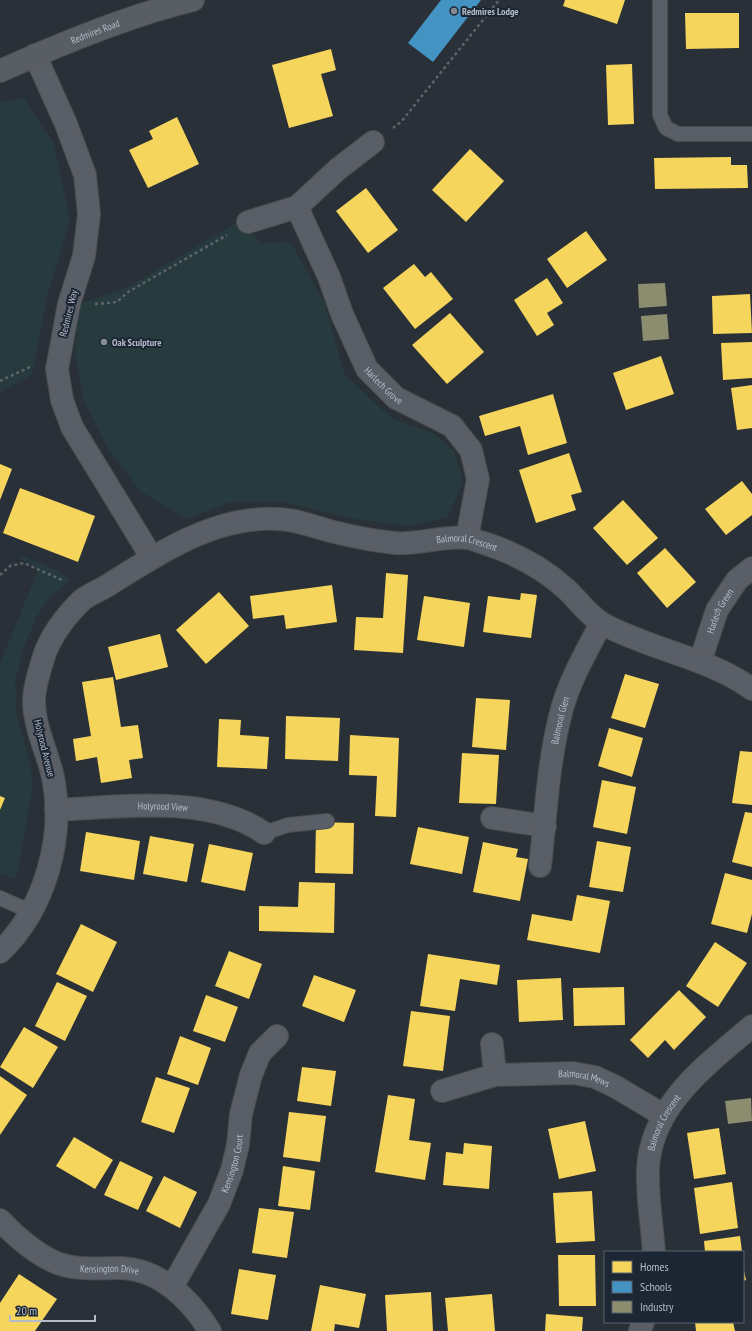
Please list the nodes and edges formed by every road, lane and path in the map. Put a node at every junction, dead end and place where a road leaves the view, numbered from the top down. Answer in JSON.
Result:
{"nodes":[{"id":1,"x":194,"y":0,"type":"edge"},
{"id":2,"x":499,"y":0,"type":"edge"},
{"id":3,"x":660,"y":0,"type":"edge"},
{"id":4,"x":35,"y":55,"type":"junction"},
{"id":5,"x":0,"y":71,"type":"edge"},
{"id":6,"x":752,"y":134,"type":"edge"},
{"id":7,"x":373,"y":142,"type":"joint"},
{"id":8,"x":297,"y":207,"type":"junction"},
{"id":9,"x":248,"y":222,"type":"joint"},
{"id":10,"x":69,"y":304,"type":"junction"},
{"id":11,"x":467,"y":538,"type":"junction"},
{"id":12,"x":152,"y":558,"type":"junction"},
{"id":13,"x":752,"y":568,"type":"edge"},
{"id":14,"x":0,"y":575,"type":"edge"},
{"id":15,"x":84,"y":598,"type":"junction"},
{"id":16,"x":601,"y":622,"type":"junction"},
{"id":17,"x":700,"y":662,"type":"junction"},
{"id":18,"x":752,"y":689,"type":"edge"},
{"id":19,"x":56,"y":810,"type":"junction"},
{"id":20,"x":492,"y":818,"type":"dead end"},
{"id":21,"x":327,"y":821,"type":"dead end"},
{"id":22,"x":545,"y":826,"type":"junction"},
{"id":23,"x":264,"y":833,"type":"joint"},
{"id":24,"x":540,"y":866,"type":"dead end"},
{"id":25,"x":0,"y":898,"type":"edge"},
{"id":26,"x":32,"y":912,"type":"junction"},
{"id":27,"x":0,"y":952,"type":"edge"},
{"id":28,"x":752,"y":1026,"type":"edge"},
{"id":29,"x":277,"y":1036,"type":"dead end"},
{"id":30,"x":492,"y":1044,"type":"dead end"},
{"id":31,"x":495,"y":1075,"type":"junction"},
{"id":32,"x":442,"y":1091,"type":"dead end"},
{"id":33,"x":663,"y":1115,"type":"junction"},
{"id":34,"x":3,"y":1229,"type":"edge"},
{"id":35,"x":654,"y":1251,"type":"edge"},
{"id":36,"x":172,"y":1287,"type":"junction"},
{"id":37,"x":210,"y":1331,"type":"edge"}],
"edges":[{"from":1,"to":4,"type":"street","name":"Redmires Road"},
{"from":2,"to":7,"type":"path"},
{"from":3,"to":6,"type":"lane"},
{"from":4,"to":5,"type":"street","name":"Redmires Road"},
{"from":4,"to":10,"type":"street","name":"Redmires Way"},
{"from":7,"to":8,"type":"street"},
{"from":8,"to":9,"type":"street"},
{"from":8,"to":11,"type":"street","name":"Harlech Grove"},
{"from":9,"to":10,"type":"path"},
{"from":10,"to":12,"type":"street","name":"Redmires Way"},
{"from":11,"to":12,"type":"street","name":"Balmoral Crescent"},
{"from":11,"to":16,"type":"street","name":"Balmoral Crescent"},
{"from":12,"to":15,"type":"street","name":"Holyrood Avenue"},
{"from":13,"to":17,"type":"street","name":"Harlech Green"},
{"from":14,"to":15,"type":"path"},
{"from":15,"to":19,"type":"street","name":"Holyrood Avenue"},
{"from":16,"to":17,"type":"street","name":"Balmoral Crescent"},
{"from":16,"to":22,"type":"street","name":"Balmoral Glen"},
{"from":17,"to":18,"type":"street","name":"Balmoral Crescent"},
{"from":19,"to":23,"type":"street","name":"Holyrood View"},
{"from":19,"to":26,"type":"street","name":"Holyrood Avenue"},
{"from":20,"to":22,"type":"street"},
{"from":21,"to":23,"type":"lane"},
{"from":22,"to":24,"type":"street","name":"Balmoral Glen"},
{"from":25,"to":26,"type":"lane"},
{"from":26,"to":27,"type":"street","name":"Holyrood Avenue"},
{"from":28,"to":33,"type":"street","name":"Balmoral Crescent"},
{"from":29,"to":36,"type":"street","name":"Kensington Court"},
{"from":30,"to":31,"type":"street"},
{"from":31,"to":32,"type":"street","name":"Balmoral Mews"},
{"from":31,"to":33,"type":"street","name":"Balmoral Mews"},
{"from":33,"to":35,"type":"street","name":"Balmoral Crescent"},
{"from":34,"to":36,"type":"street","name":"Kensington Drive"},
{"from":36,"to":37,"type":"street","name":"Kensington Drive"}]}
